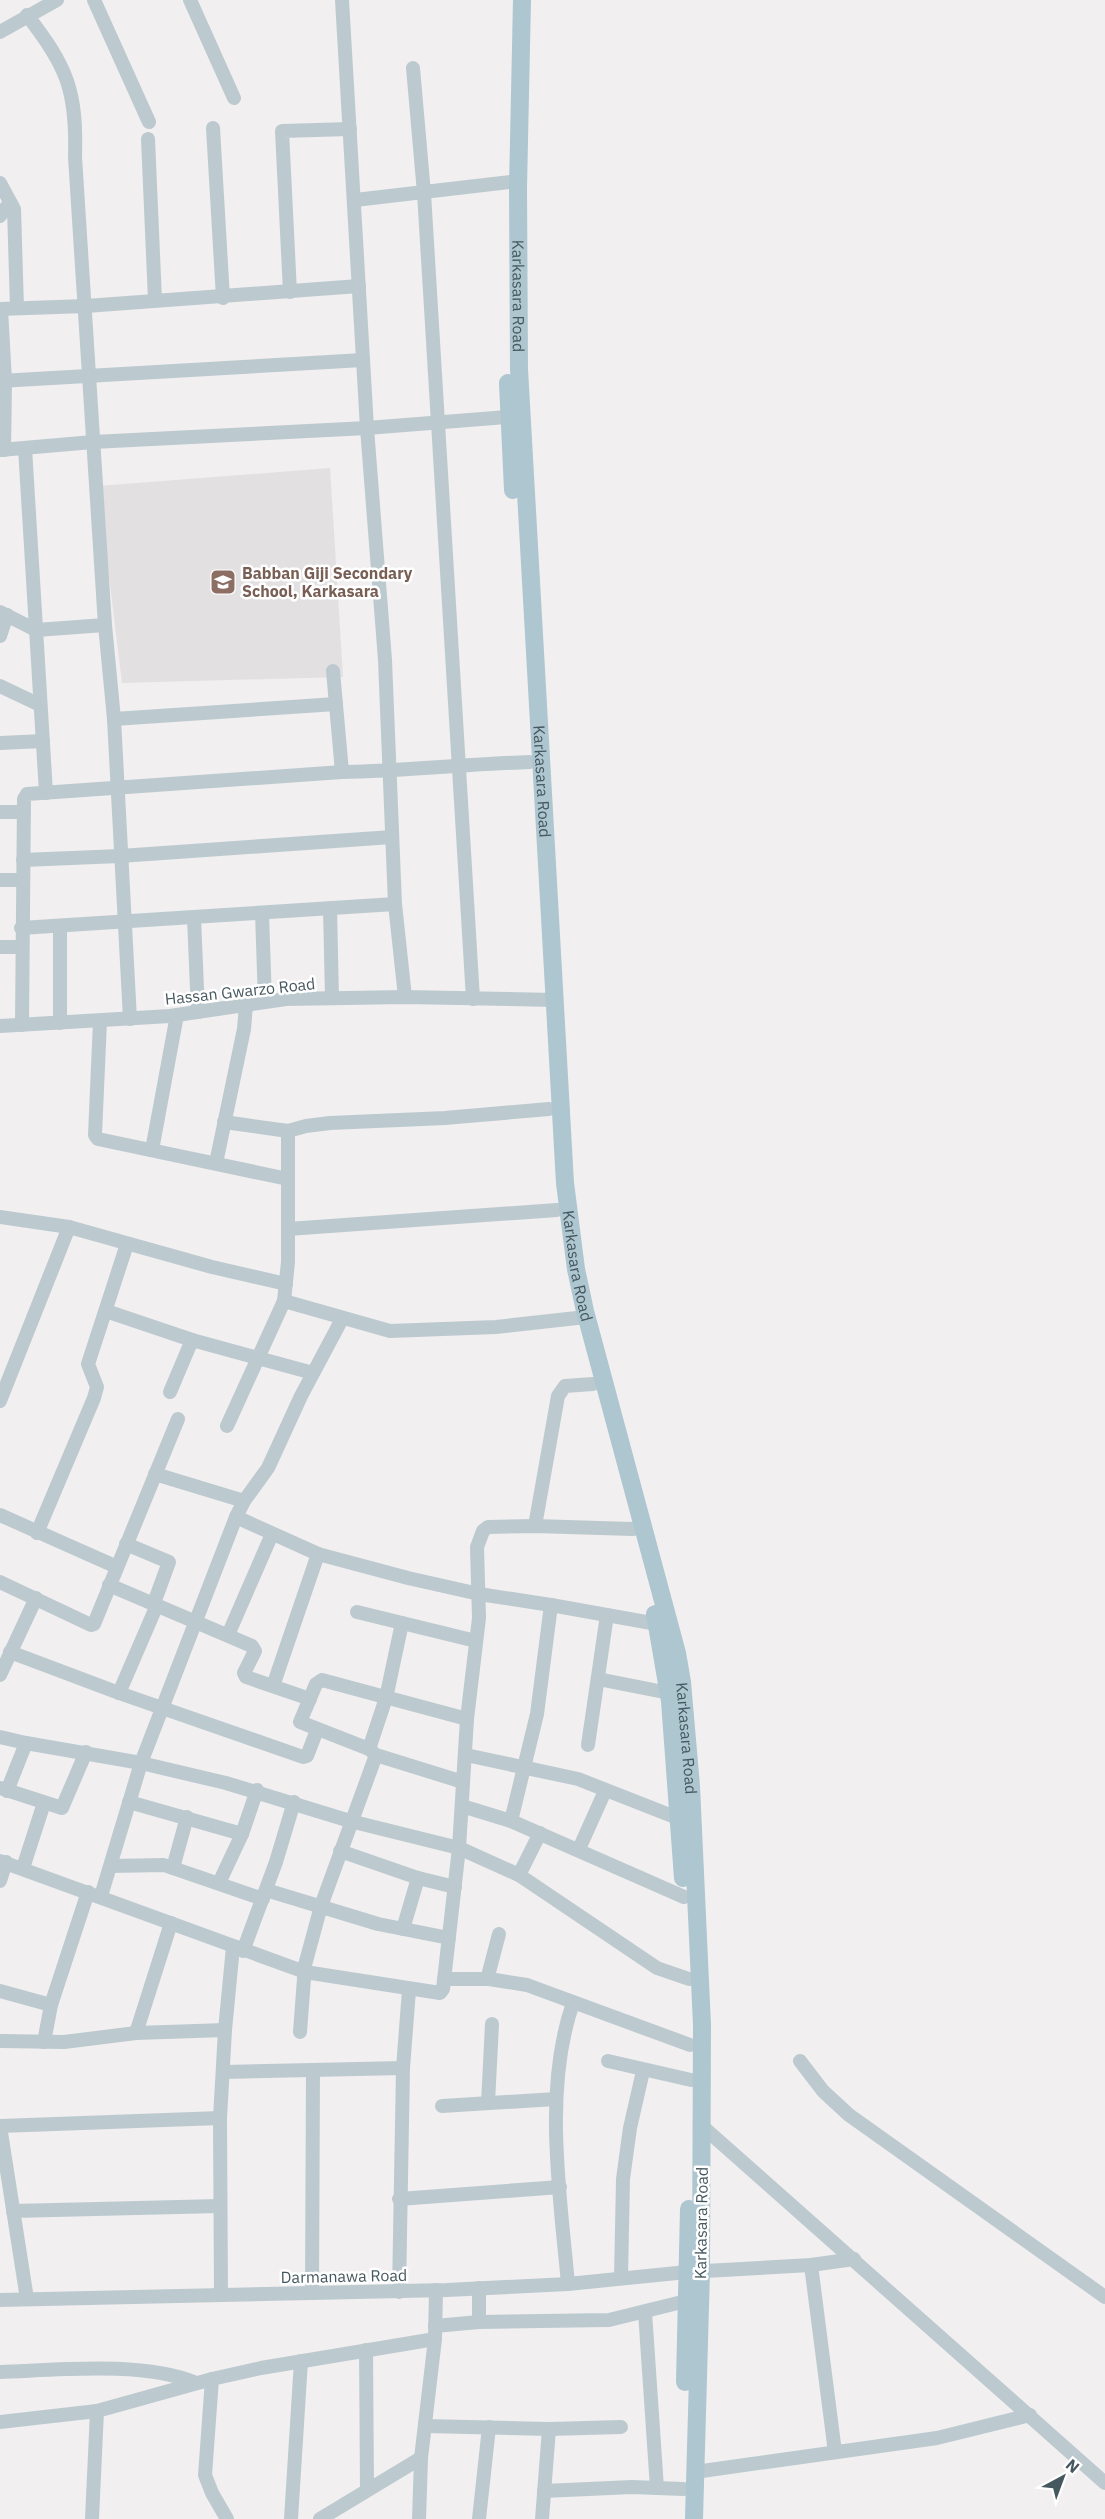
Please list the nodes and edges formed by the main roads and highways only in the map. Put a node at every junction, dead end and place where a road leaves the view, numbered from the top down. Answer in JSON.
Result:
{"nodes":[{"id":1,"x":510,"y":0,"type":"edge"},
{"id":2,"x":522,"y":0,"type":"edge"},
{"id":3,"x":512,"y":181,"type":"junction"},
{"id":4,"x":515,"y":416,"type":"junction"},
{"id":5,"x":550,"y":1000,"type":"junction"},
{"id":6,"x":581,"y":1318,"type":"junction"},
{"id":7,"x":637,"y":1528,"type":"junction"},
{"id":8,"x":646,"y":1558,"type":"junction"},
{"id":9,"x":694,"y":2271,"type":"junction"},
{"id":10,"x":682,"y":2519,"type":"edge"},
{"id":11,"x":694,"y":2519,"type":"edge"}],
"edges":[{"from":1,"to":3,"type":"main road","name":"Karkasara Road"},
{"from":2,"to":3,"type":"main road","name":"Karkasara Road"},
{"from":3,"to":4,"type":"main road","name":"Karkasara Road"},
{"from":4,"to":5,"type":"main road","name":"Karkasara Road"},
{"from":4,"to":5,"type":"main road","name":"Karkasara Road"},
{"from":5,"to":6,"type":"main road","name":"Karkasara Road"},
{"from":5,"to":6,"type":"main road","name":"Karkasara Road"},
{"from":6,"to":7,"type":"main road","name":"Karkasara Road"},
{"from":6,"to":7,"type":"main road","name":"Karkasara Road"},
{"from":7,"to":8,"type":"main road","name":"Karkasara Road"},
{"from":8,"to":9,"type":"main road","name":"Karkasara Road"},
{"from":8,"to":9,"type":"main road","name":"Karkasara Road"},
{"from":9,"to":10,"type":"main road","name":"Karkasara Road"},
{"from":9,"to":11,"type":"main road","name":"Karkasara Road"}]}
